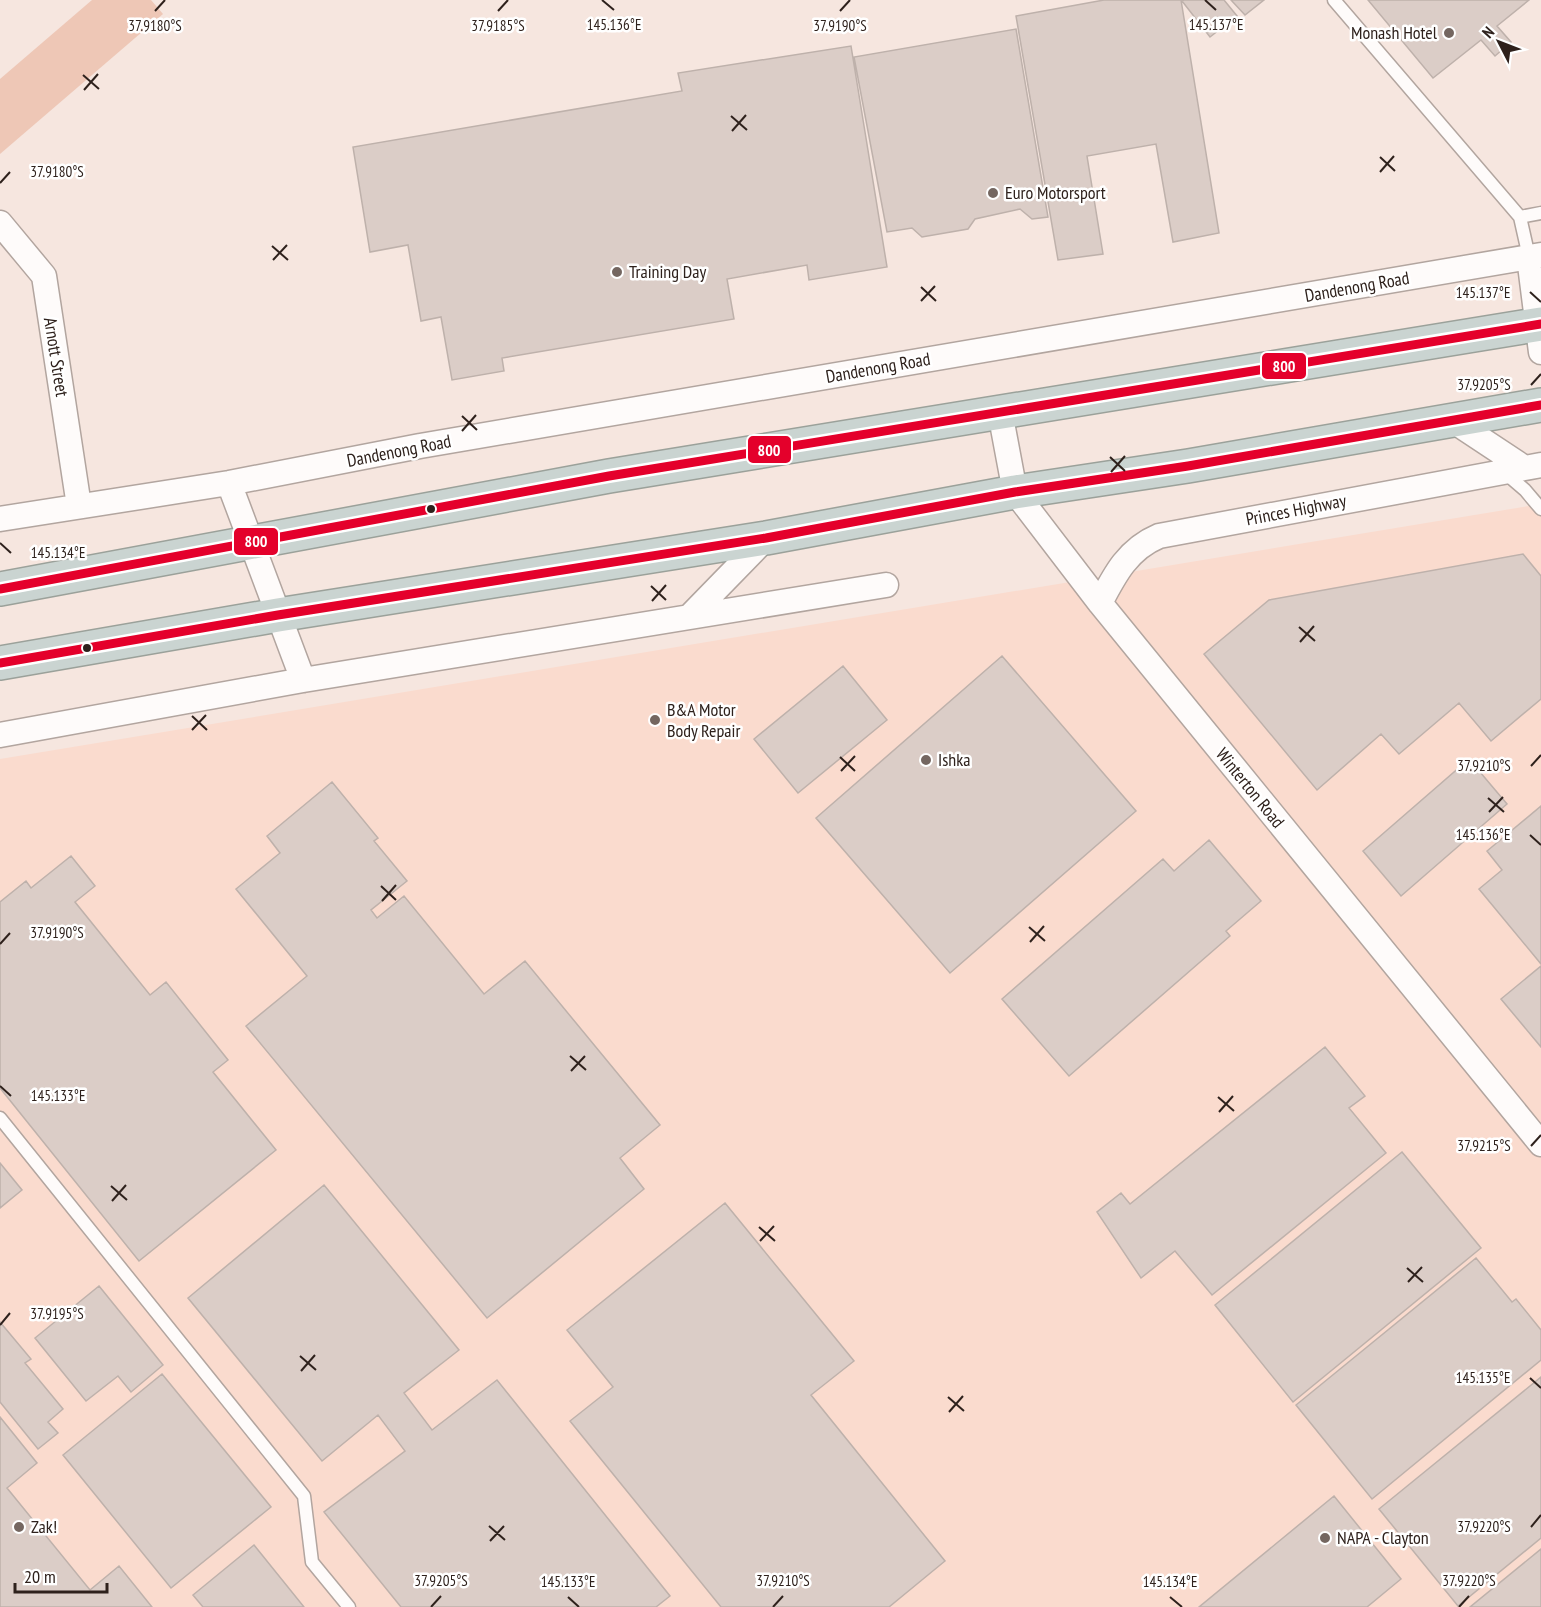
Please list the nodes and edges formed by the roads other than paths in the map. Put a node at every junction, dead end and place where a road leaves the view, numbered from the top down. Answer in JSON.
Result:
{"nodes":[{"id":1,"x":1334,"y":0,"type":"edge"},
{"id":2,"x":1541,"y":213,"type":"edge"},
{"id":3,"x":1520,"y":218,"type":"junction"},
{"id":4,"x":0,"y":223,"type":"edge"},
{"id":5,"x":1535,"y":256,"type":"edge"},
{"id":6,"x":1540,"y":334,"type":"edge"},
{"id":7,"x":1541,"y":405,"type":"edge"},
{"id":8,"x":999,"y":412,"type":"junction"},
{"id":9,"x":1452,"y":420,"type":"junction"},
{"id":10,"x":1523,"y":468,"type":"edge"},
{"id":11,"x":228,"y":483,"type":"junction"},
{"id":12,"x":1015,"y":492,"type":"junction"},
{"id":13,"x":79,"y":506,"type":"junction"},
{"id":14,"x":1541,"y":509,"type":"edge"},
{"id":15,"x":0,"y":519,"type":"edge"},
{"id":16,"x":766,"y":538,"type":"junction"},
{"id":17,"x":251,"y":543,"type":"junction"},
{"id":18,"x":886,"y":585,"type":"dead end"},
{"id":19,"x":0,"y":589,"type":"edge"},
{"id":20,"x":1100,"y":603,"type":"junction"},
{"id":21,"x":278,"y":615,"type":"junction"},
{"id":22,"x":692,"y":615,"type":"junction"},
{"id":23,"x":0,"y":663,"type":"edge"},
{"id":24,"x":303,"y":680,"type":"junction"},
{"id":25,"x":0,"y":735,"type":"edge"},
{"id":26,"x":0,"y":1118,"type":"edge"},
{"id":27,"x":1541,"y":1144,"type":"edge"},
{"id":28,"x":349,"y":1607,"type":"edge"}],
"edges":[{"from":1,"to":3,"type":"lane"},
{"from":2,"to":3,"type":"lane"},
{"from":3,"to":5,"type":"lane"},
{"from":4,"to":13,"type":"street","name":"Arnott Street"},
{"from":5,"to":6,"type":"street"},
{"from":5,"to":11,"type":"street","name":"Dandenong Road"},
{"from":6,"to":8,"type":"highway"},
{"from":7,"to":9,"type":"highway"},
{"from":8,"to":12,"type":"street","name":"Winterton Road"},
{"from":8,"to":17,"type":"highway"},
{"from":9,"to":10,"type":"street"},
{"from":9,"to":12,"type":"highway"},
{"from":10,"to":14,"type":"lane"},
{"from":10,"to":20,"type":"street","name":"Princes Highway"},
{"from":11,"to":13,"type":"street","name":"Dandenong Road"},
{"from":11,"to":17,"type":"street"},
{"from":12,"to":16,"type":"highway"},
{"from":12,"to":20,"type":"street","name":"Winterton Road"},
{"from":13,"to":15,"type":"street","name":"Dandenong Road"},
{"from":16,"to":21,"type":"highway"},
{"from":16,"to":22,"type":"street"},
{"from":17,"to":19,"type":"highway"},
{"from":17,"to":21,"type":"street"},
{"from":18,"to":22,"type":"street"},
{"from":20,"to":27,"type":"street","name":"Winterton Road"},
{"from":21,"to":23,"type":"highway"},
{"from":21,"to":24,"type":"street"},
{"from":22,"to":24,"type":"street"},
{"from":24,"to":25,"type":"street"},
{"from":26,"to":28,"type":"lane"}]}
